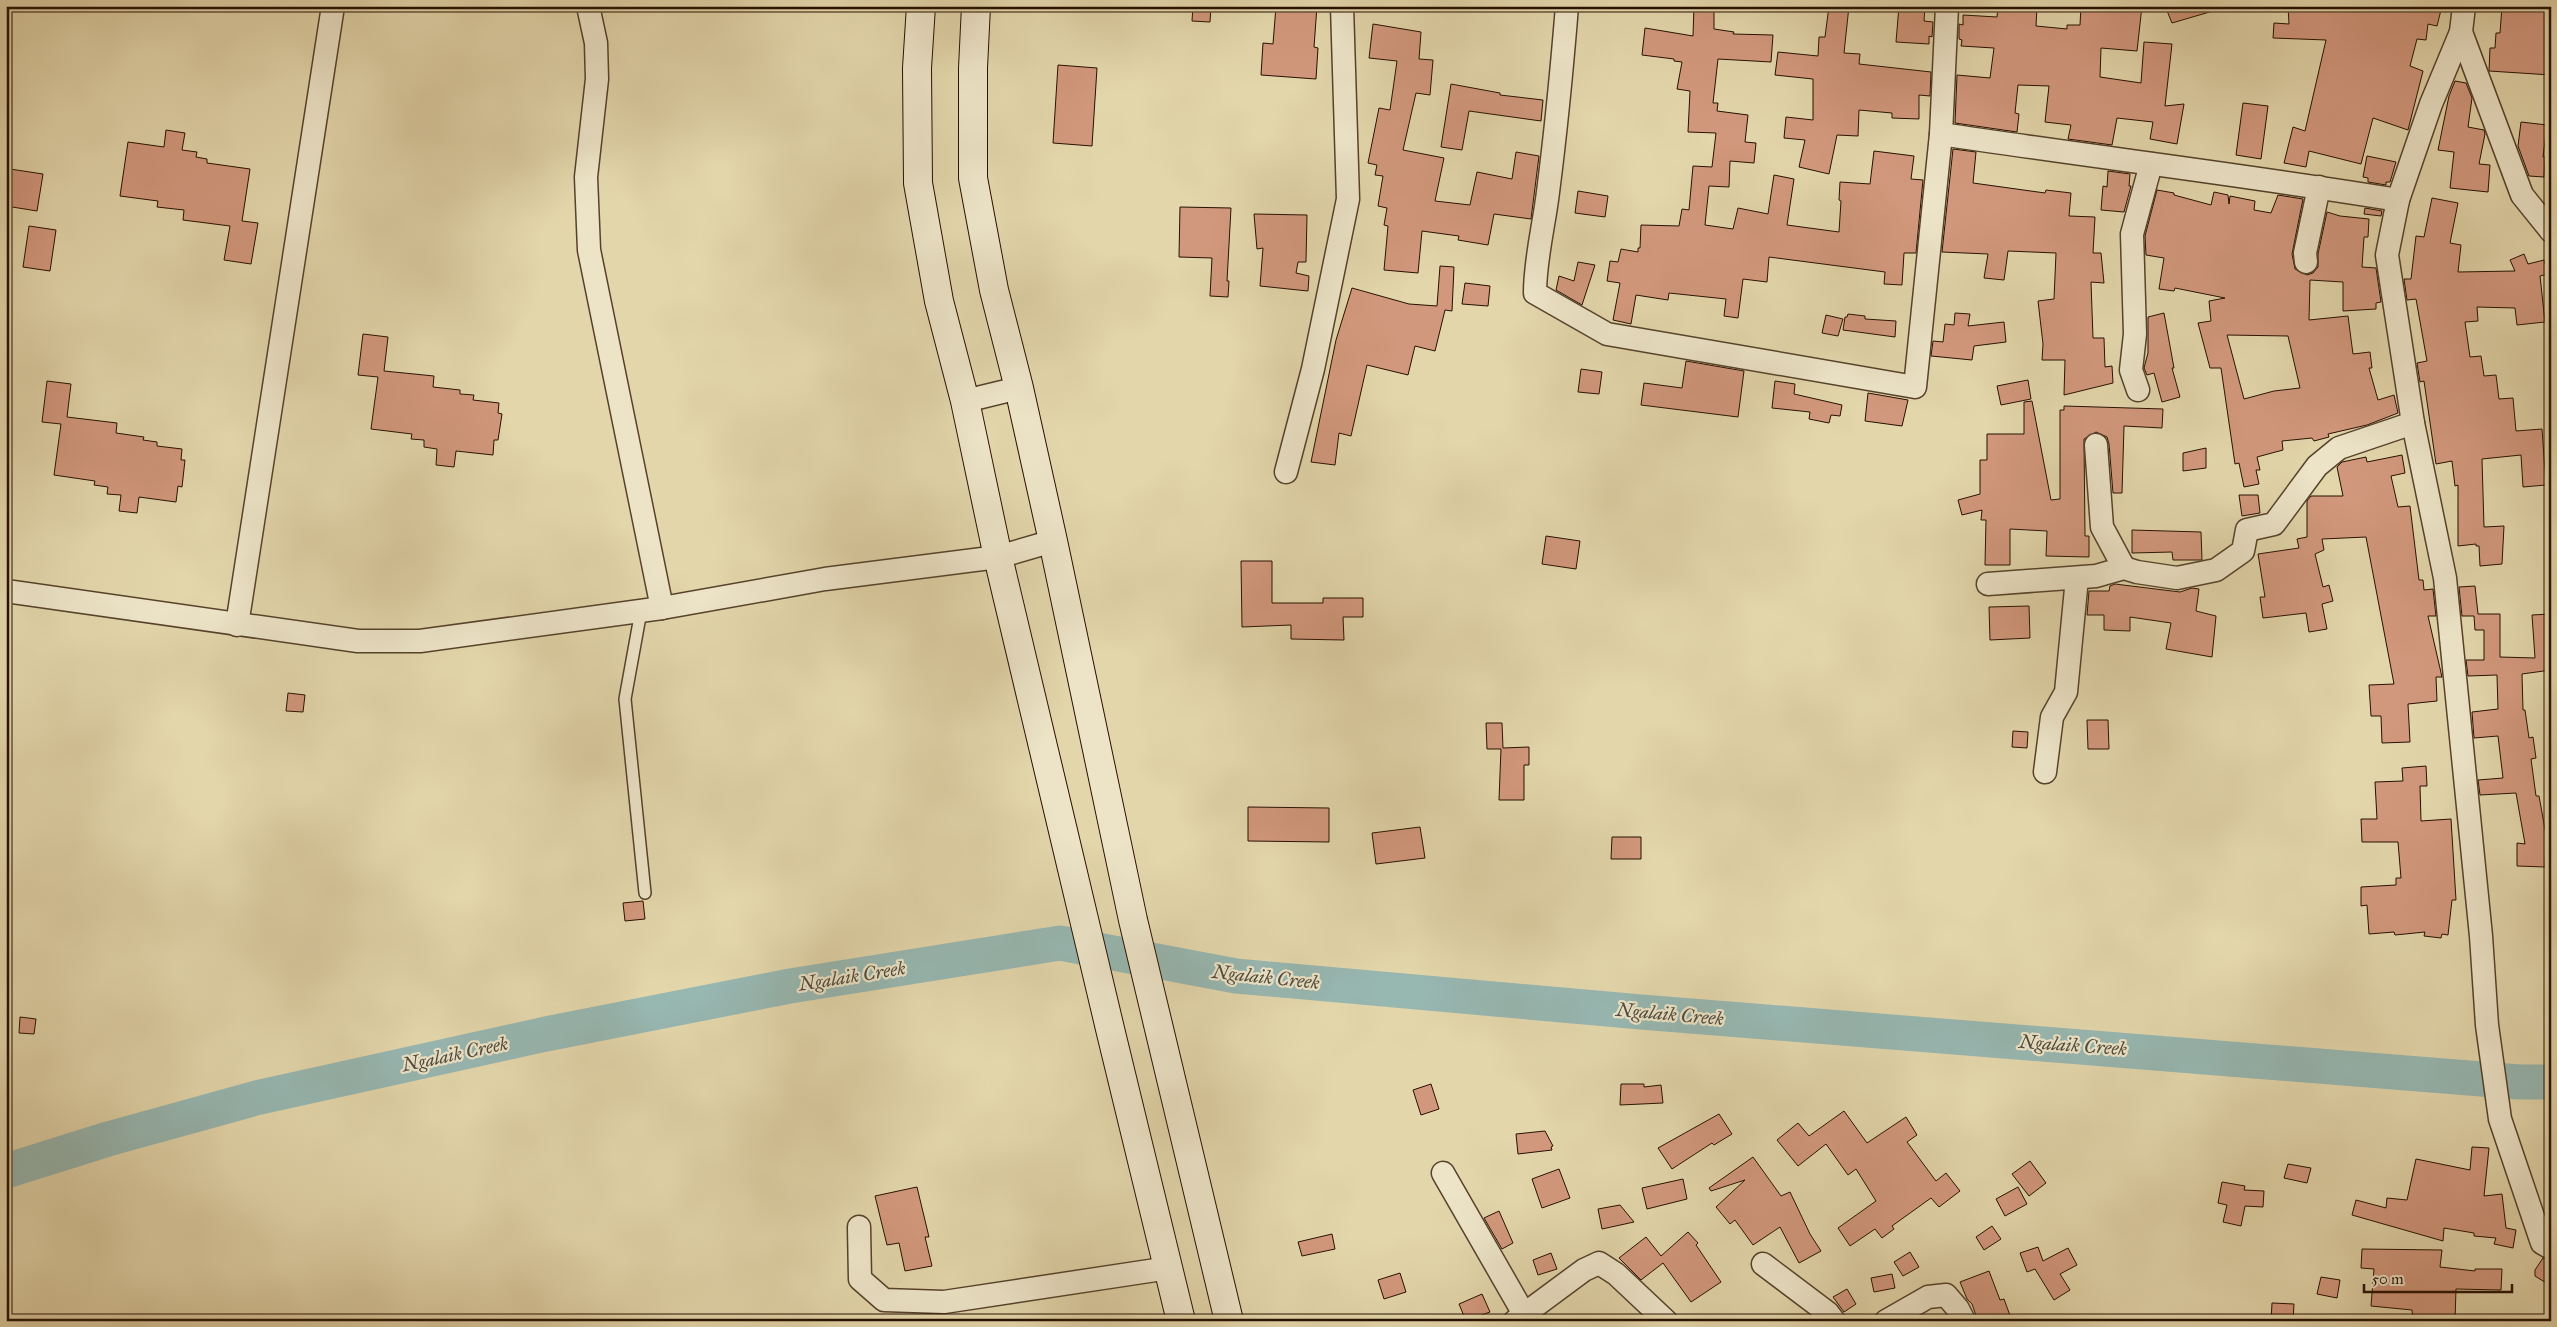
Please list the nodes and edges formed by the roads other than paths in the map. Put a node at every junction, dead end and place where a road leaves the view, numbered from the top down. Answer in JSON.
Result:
{"nodes":[{"id":1,"x":333,"y":6,"type":"edge"},
{"id":2,"x":588,"y":6,"type":"edge"},
{"id":3,"x":921,"y":6,"type":"edge"},
{"id":4,"x":976,"y":6,"type":"edge"},
{"id":5,"x":1342,"y":6,"type":"edge"},
{"id":6,"x":1567,"y":6,"type":"edge"},
{"id":7,"x":1947,"y":6,"type":"edge"},
{"id":8,"x":2464,"y":6,"type":"edge"},
{"id":9,"x":2461,"y":32,"type":"junction"},
{"id":10,"x":1941,"y":134,"type":"junction"},
{"id":11,"x":2151,"y":164,"type":"junction"},
{"id":12,"x":2319,"y":187,"type":"junction"},
{"id":13,"x":2398,"y":200,"type":"junction"},
{"id":14,"x":2551,"y":231,"type":"edge"},
{"id":15,"x":2306,"y":262,"type":"dead end"},
{"id":16,"x":1019,"y":388,"type":"junction"},
{"id":17,"x":2138,"y":390,"type":"dead end"},
{"id":18,"x":965,"y":400,"type":"junction"},
{"id":19,"x":2413,"y":424,"type":"junction"},
{"id":20,"x":2096,"y":445,"type":"dead end"},
{"id":21,"x":1286,"y":472,"type":"dead end"},
{"id":22,"x":1053,"y":541,"type":"junction"},
{"id":23,"x":998,"y":557,"type":"junction"},
{"id":24,"x":2124,"y":568,"type":"junction"},
{"id":25,"x":2077,"y":578,"type":"junction"},
{"id":26,"x":1988,"y":584,"type":"dead end"},
{"id":27,"x":6,"y":591,"type":"edge"},
{"id":28,"x":651,"y":609,"type":"junction"},
{"id":29,"x":237,"y":625,"type":"junction"},
{"id":30,"x":2045,"y":772,"type":"dead end"},
{"id":31,"x":644,"y":893,"type":"dead end"},
{"id":32,"x":1443,"y":1173,"type":"dead end"},
{"id":33,"x":858,"y":1227,"type":"dead end"},
{"id":34,"x":2551,"y":1248,"type":"edge"},
{"id":35,"x":1763,"y":1264,"type":"dead end"},
{"id":36,"x":1169,"y":1268,"type":"junction"},
{"id":37,"x":1520,"y":1317,"type":"edge"},
{"id":38,"x":1182,"y":1321,"type":"edge"},
{"id":39,"x":1229,"y":1321,"type":"edge"},
{"id":40,"x":1666,"y":1321,"type":"edge"},
{"id":41,"x":1834,"y":1321,"type":"edge"},
{"id":42,"x":1886,"y":1321,"type":"edge"},
{"id":43,"x":1964,"y":1321,"type":"edge"}],
"edges":[{"from":1,"to":29,"type":"street"},
{"from":2,"to":28,"type":"street"},
{"from":3,"to":18,"type":"main road"},
{"from":4,"to":16,"type":"main road"},
{"from":5,"to":21,"type":"street"},
{"from":6,"to":10,"type":"street"},
{"from":7,"to":10,"type":"street"},
{"from":8,"to":9,"type":"street"},
{"from":9,"to":13,"type":"street"},
{"from":9,"to":14,"type":"street"},
{"from":10,"to":11,"type":"street"},
{"from":11,"to":12,"type":"street"},
{"from":11,"to":17,"type":"street"},
{"from":12,"to":13,"type":"street"},
{"from":12,"to":15,"type":"street"},
{"from":13,"to":19,"type":"street"},
{"from":16,"to":18,"type":"street"},
{"from":16,"to":22,"type":"main road"},
{"from":18,"to":23,"type":"main road"},
{"from":19,"to":24,"type":"street"},
{"from":19,"to":34,"type":"street"},
{"from":20,"to":24,"type":"street"},
{"from":22,"to":23,"type":"street"},
{"from":22,"to":39,"type":"main road"},
{"from":23,"to":28,"type":"street"},
{"from":23,"to":36,"type":"main road"},
{"from":24,"to":25,"type":"street"},
{"from":25,"to":26,"type":"street"},
{"from":25,"to":30,"type":"street"},
{"from":27,"to":29,"type":"street"},
{"from":28,"to":29,"type":"street"},
{"from":28,"to":31,"type":"lane"},
{"from":32,"to":37,"type":"street"},
{"from":33,"to":36,"type":"street"},
{"from":35,"to":41,"type":"street"},
{"from":36,"to":38,"type":"main road"},
{"from":37,"to":40,"type":"street"},
{"from":42,"to":43,"type":"street"}]}
